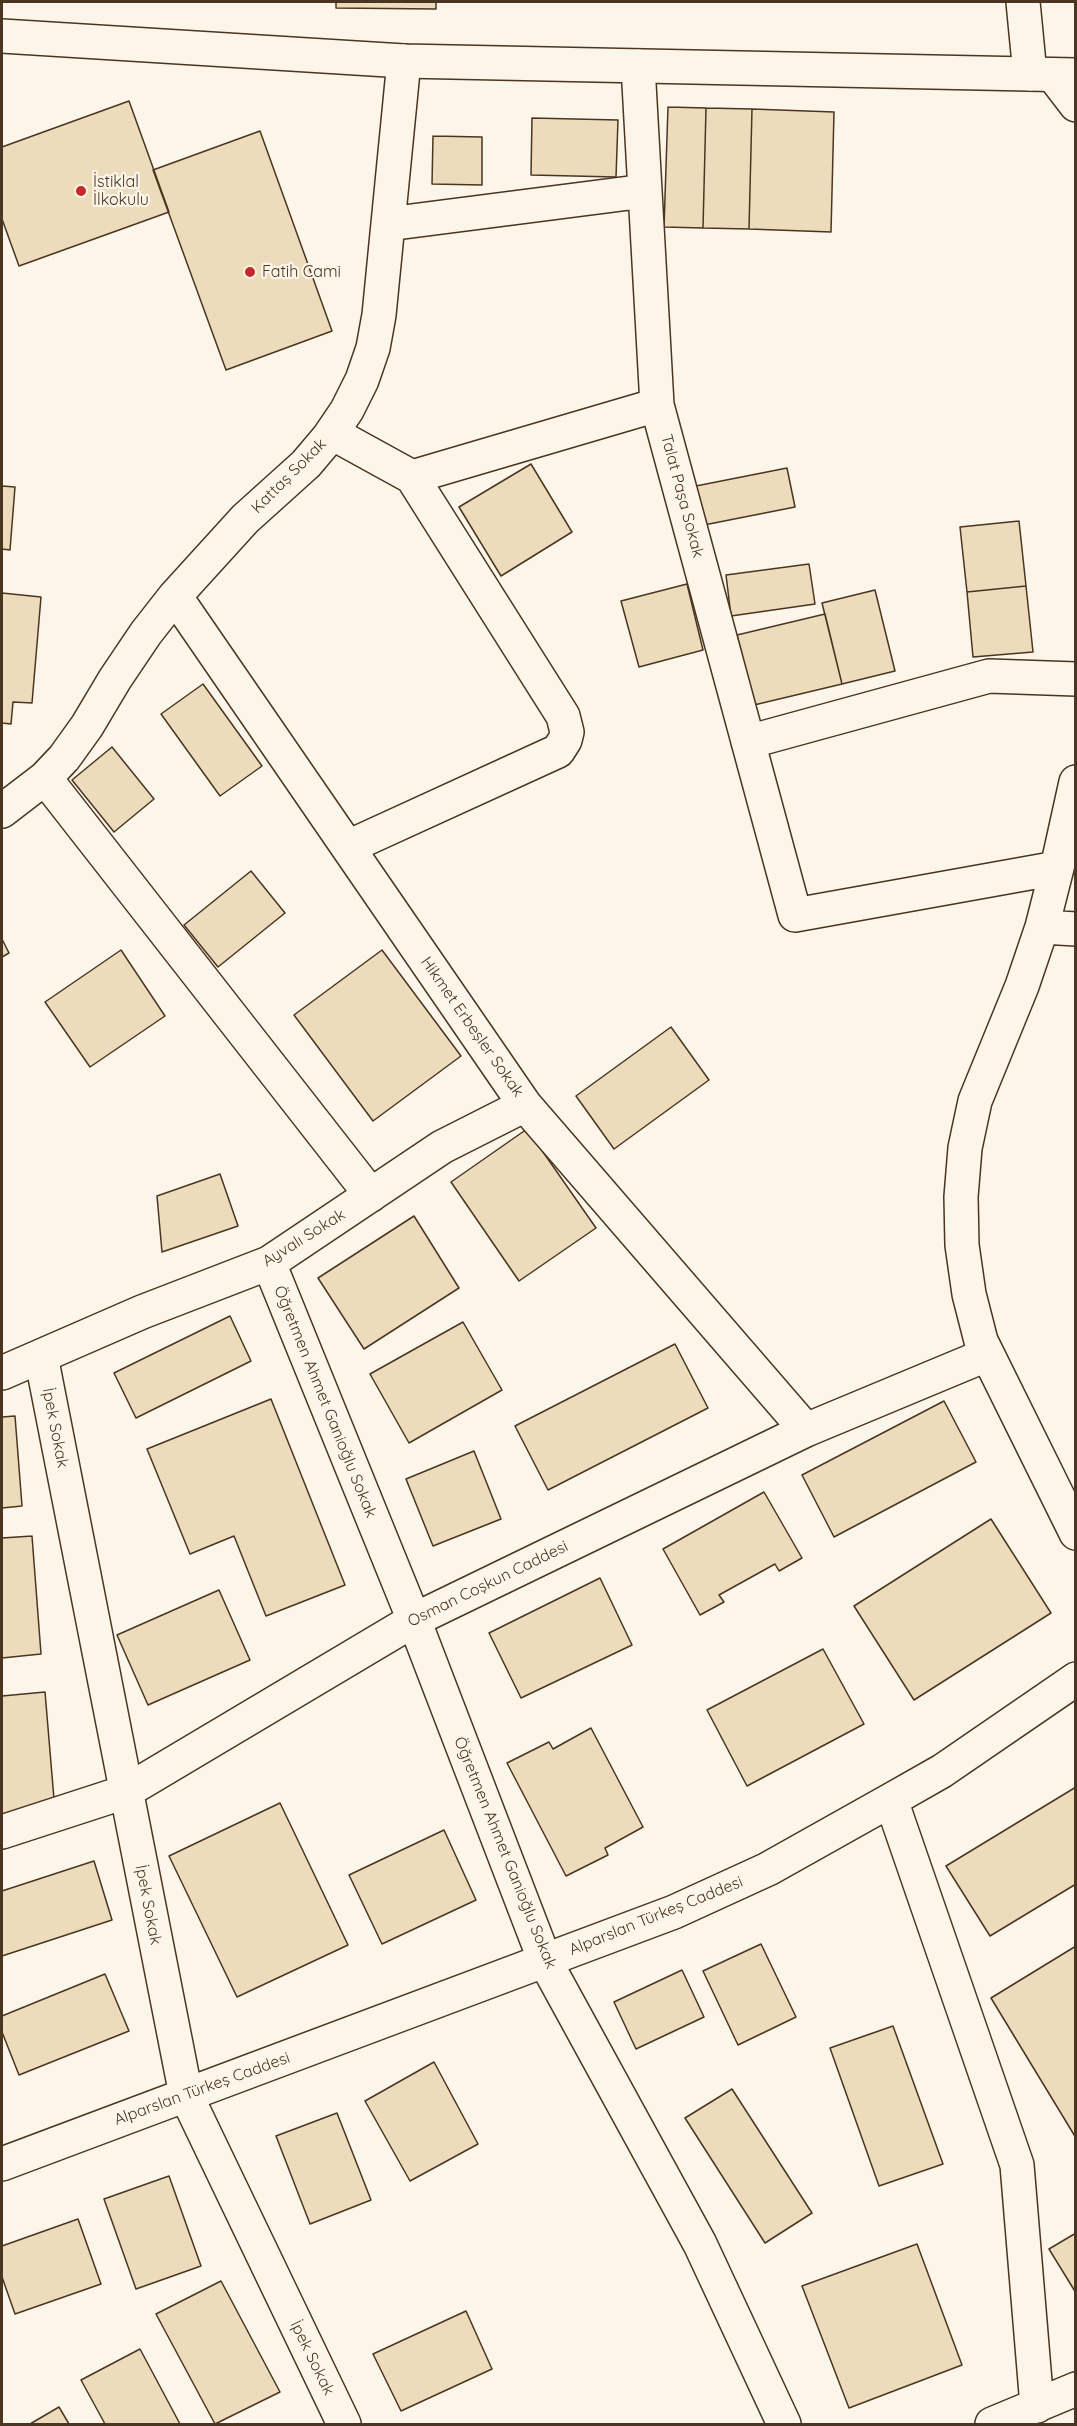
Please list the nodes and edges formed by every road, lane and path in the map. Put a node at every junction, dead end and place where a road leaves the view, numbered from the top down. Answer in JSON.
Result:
{"nodes":[{"id":1,"x":1023,"y":2,"type":"edge"},
{"id":2,"x":2,"y":36,"type":"edge"},
{"id":3,"x":404,"y":61,"type":"junction"},
{"id":4,"x":638,"y":66,"type":"junction"},
{"id":5,"x":1053,"y":75,"type":"edge"},
{"id":6,"x":1076,"y":105,"type":"edge"},
{"id":7,"x":645,"y":191,"type":"junction"},
{"id":8,"x":388,"y":224,"type":"junction"},
{"id":9,"x":657,"y":405,"type":"junction"},
{"id":10,"x":332,"y":433,"type":"junction"},
{"id":11,"x":412,"y":477,"type":"junction"},
{"id":12,"x":175,"y":596,"type":"junction"},
{"id":13,"x":1076,"y":679,"type":"edge"},
{"id":14,"x":748,"y":742,"type":"junction"},
{"id":15,"x":45,"y":778,"type":"junction"},
{"id":16,"x":1076,"y":782,"type":"edge"},
{"id":17,"x":2,"y":811,"type":"edge"},
{"id":18,"x":348,"y":847,"type":"junction"},
{"id":19,"x":1057,"y":868,"type":"junction"},
{"id":20,"x":1042,"y":927,"type":"junction"},
{"id":21,"x":1076,"y":929,"type":"edge"},
{"id":22,"x":525,"y":1105,"type":"junction"},
{"id":23,"x":371,"y":1196,"type":"junction"},
{"id":24,"x":269,"y":1263,"type":"junction"},
{"id":25,"x":986,"y":1355,"type":"junction"},
{"id":26,"x":41,"y":1356,"type":"junction"},
{"id":27,"x":2,"y":1373,"type":"edge"},
{"id":28,"x":806,"y":1430,"type":"junction"},
{"id":29,"x":1076,"y":1533,"type":"edge"},
{"id":30,"x":414,"y":1620,"type":"junction"},
{"id":31,"x":1076,"y":1679,"type":"edge"},
{"id":32,"x":126,"y":1792,"type":"junction"},
{"id":33,"x":891,"y":1800,"type":"junction"},
{"id":34,"x":2,"y":1832,"type":"edge"},
{"id":35,"x":545,"y":1961,"type":"junction"},
{"id":36,"x":186,"y":2095,"type":"junction"},
{"id":37,"x":2,"y":2164,"type":"edge"},
{"id":38,"x":1076,"y":2390,"type":"edge"},
{"id":39,"x":1036,"y":2406,"type":"junction"},
{"id":40,"x":344,"y":2424,"type":"edge"},
{"id":41,"x":784,"y":2424,"type":"edge"},
{"id":42,"x":992,"y":2424,"type":"edge"}],
"edges":[{"from":1,"to":5,"type":"street"},
{"from":2,"to":3,"type":"street"},
{"from":3,"to":4,"type":"street"},
{"from":3,"to":8,"type":"street","name":"Kattaş Sokak"},
{"from":4,"to":5,"type":"street"},
{"from":4,"to":7,"type":"street","name":"Talat Paşa Sokak"},
{"from":5,"to":6,"type":"street"},
{"from":7,"to":8,"type":"street"},
{"from":7,"to":9,"type":"street","name":"Talat Paşa Sokak"},
{"from":8,"to":10,"type":"street","name":"Kattaş Sokak"},
{"from":9,"to":11,"type":"street"},
{"from":9,"to":14,"type":"street","name":"Talat Paşa Sokak"},
{"from":10,"to":11,"type":"street"},
{"from":10,"to":12,"type":"street","name":"Kattaş Sokak"},
{"from":11,"to":18,"type":"street"},
{"from":12,"to":15,"type":"street","name":"Kattaş Sokak"},
{"from":12,"to":18,"type":"street","name":"Hikmet Erbeşler Sokak"},
{"from":13,"to":14,"type":"street"},
{"from":14,"to":19,"type":"street","name":"Talat Paşa Sokak"},
{"from":15,"to":17,"type":"street","name":"Kattaş Sokak"},
{"from":15,"to":23,"type":"street"},
{"from":16,"to":19,"type":"street"},
{"from":18,"to":22,"type":"street","name":"Hikmet Erbeşler Sokak"},
{"from":19,"to":20,"type":"street"},
{"from":20,"to":21,"type":"street"},
{"from":20,"to":25,"type":"street"},
{"from":22,"to":23,"type":"street","name":"Ayvalı Sokak"},
{"from":22,"to":28,"type":"street","name":"Hikmet Erbeşler Sokak"},
{"from":23,"to":24,"type":"street","name":"Ayvalı Sokak"},
{"from":24,"to":26,"type":"street","name":"Ayvalı Sokak"},
{"from":24,"to":30,"type":"street","name":"Öğretmen Ahmet Ganioğlu Sokak"},
{"from":25,"to":28,"type":"street","name":"Osman Coşkun Caddesi"},
{"from":25,"to":29,"type":"street"},
{"from":26,"to":27,"type":"street","name":"Ayvalı Sokak"},
{"from":26,"to":32,"type":"street","name":"İpek Sokak"},
{"from":28,"to":30,"type":"street","name":"Osman Coşkun Caddesi"},
{"from":30,"to":32,"type":"street","name":"Osman Coşkun Caddesi"},
{"from":30,"to":35,"type":"street","name":"Öğretmen Ahmet Ganioğlu Sokak"},
{"from":31,"to":33,"type":"street","name":"Alparslan Türkeş Caddesi"},
{"from":32,"to":34,"type":"street","name":"Osman Coşkun Caddesi"},
{"from":32,"to":36,"type":"street","name":"İpek Sokak"},
{"from":33,"to":35,"type":"street","name":"Alparslan Türkeş Caddesi"},
{"from":33,"to":39,"type":"street"},
{"from":35,"to":36,"type":"street","name":"Alparslan Türkeş Caddesi"},
{"from":35,"to":41,"type":"street","name":"Öğretmen Ahmet Ganioğlu Sokak"},
{"from":36,"to":37,"type":"street","name":"Alparslan Türkeş Caddesi"},
{"from":36,"to":40,"type":"street","name":"İpek Sokak"},
{"from":38,"to":39,"type":"street"},
{"from":39,"to":42,"type":"street"}]}
